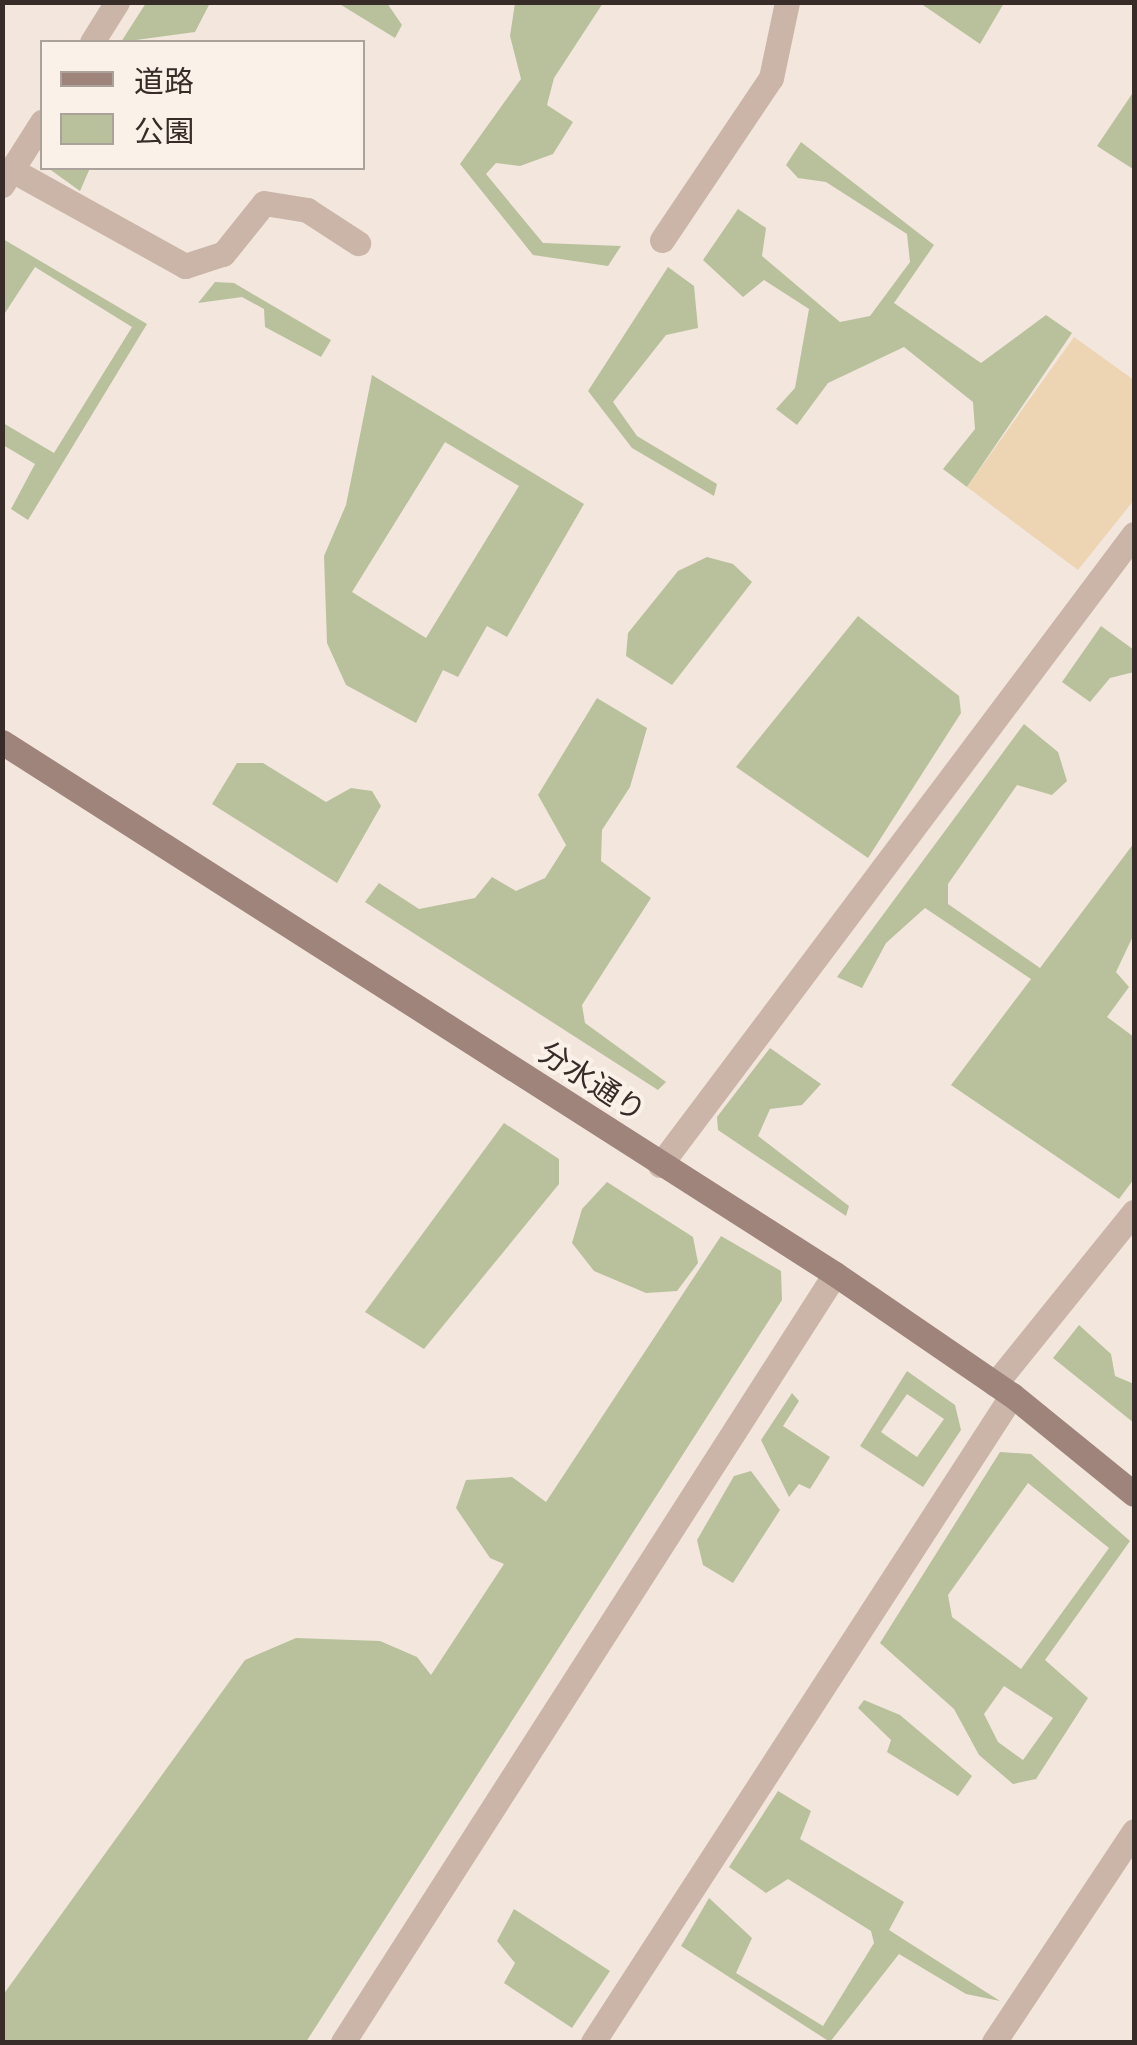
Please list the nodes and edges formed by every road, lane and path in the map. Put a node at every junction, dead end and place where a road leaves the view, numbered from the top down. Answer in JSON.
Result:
{"nodes":[{"id":1,"x":118,"y":2,"type":"edge"},
{"id":2,"x":787,"y":2,"type":"edge"},
{"id":3,"x":93,"y":40,"type":"edge"},
{"id":4,"x":40,"y":125,"type":"edge"},
{"id":5,"x":7,"y":178,"type":"edge"},
{"id":6,"x":662,"y":240,"type":"dead end"},
{"id":7,"x":358,"y":243,"type":"dead end"},
{"id":8,"x":1134,"y":534,"type":"edge"},
{"id":9,"x":2,"y":742,"type":"edge"},
{"id":10,"x":660,"y":1165,"type":"junction"},
{"id":11,"x":1134,"y":1212,"type":"edge"},
{"id":12,"x":835,"y":1274,"type":"junction"},
{"id":13,"x":1004,"y":1390,"type":"junction"},
{"id":14,"x":1134,"y":1494,"type":"edge"},
{"id":15,"x":1134,"y":1831,"type":"edge"},
{"id":16,"x":344,"y":2042,"type":"edge"},
{"id":17,"x":593,"y":2042,"type":"edge"},
{"id":18,"x":994,"y":2042,"type":"edge"}],
"edges":[{"from":1,"to":3,"type":"street"},
{"from":2,"to":6,"type":"street"},
{"from":4,"to":5,"type":"street"},
{"from":5,"to":7,"type":"street"},
{"from":8,"to":10,"type":"street"},
{"from":9,"to":10,"type":"street","name":"分水通り"},
{"from":10,"to":12,"type":"street","name":"分水通り"},
{"from":11,"to":13,"type":"street"},
{"from":12,"to":13,"type":"street","name":"分水通り"},
{"from":12,"to":16,"type":"street"},
{"from":13,"to":14,"type":"street","name":"分水通り"},
{"from":13,"to":17,"type":"street"},
{"from":15,"to":18,"type":"street"}]}
